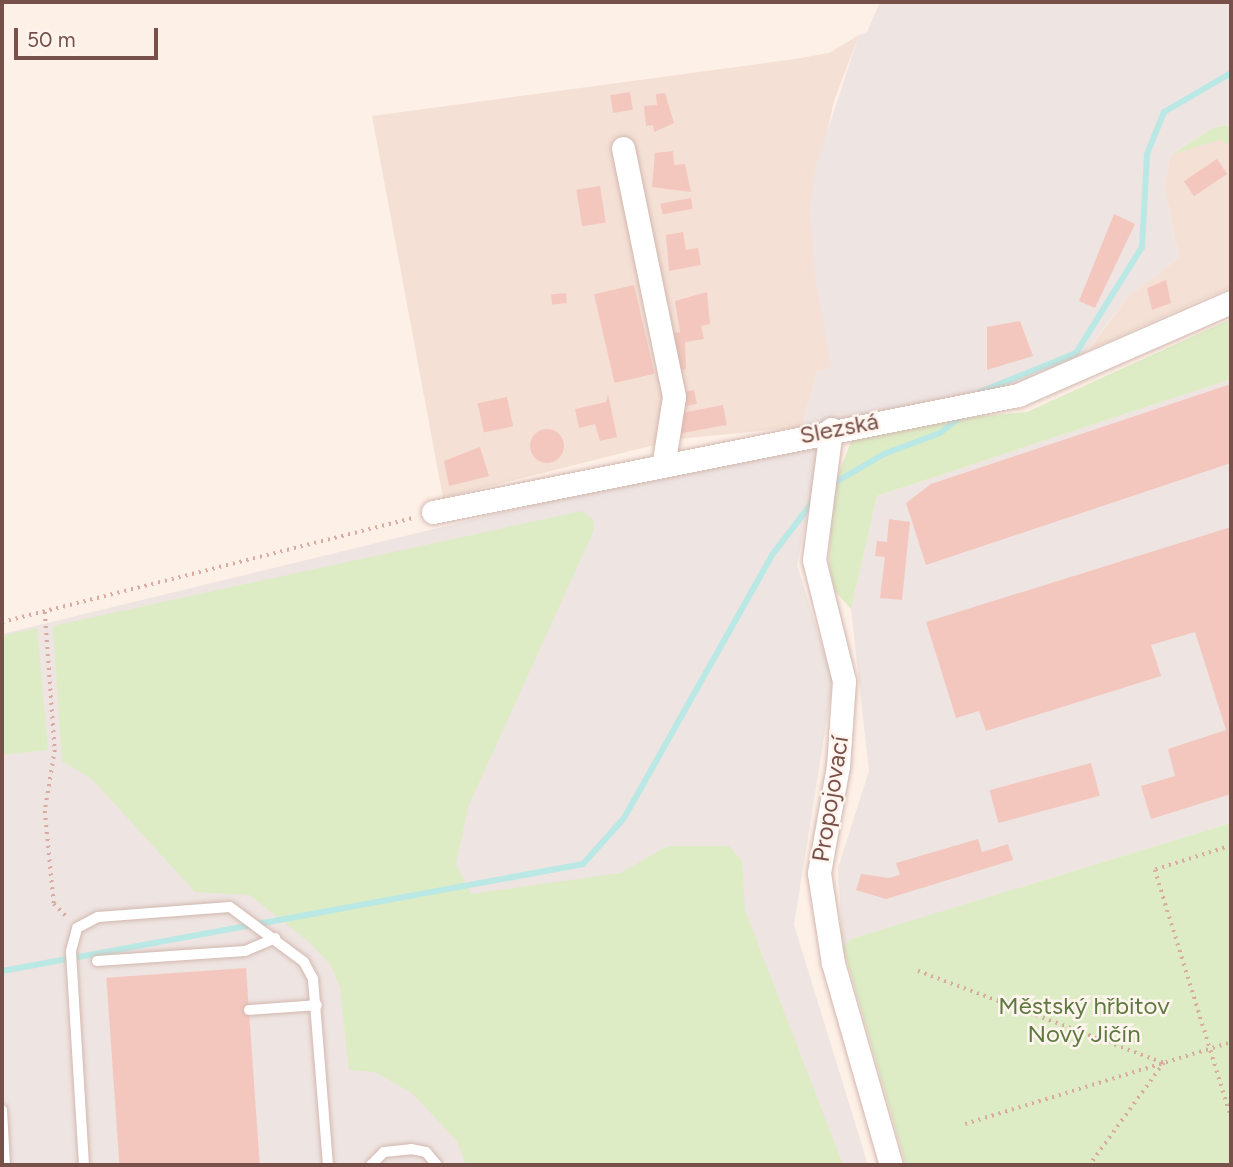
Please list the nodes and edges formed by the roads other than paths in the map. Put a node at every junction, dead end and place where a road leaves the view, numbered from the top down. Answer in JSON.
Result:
{"nodes":[{"id":1,"x":623,"y":148,"type":"dead end"},
{"id":2,"x":1231,"y":302,"type":"edge"},
{"id":3,"x":831,"y":429,"type":"junction"},
{"id":4,"x":664,"y":461,"type":"junction"},
{"id":5,"x":433,"y":512,"type":"road end"},
{"id":6,"x":275,"y":939,"type":"junction"},
{"id":7,"x":97,"y":961,"type":"dead end"},
{"id":8,"x":317,"y":1005,"type":"junction"},
{"id":9,"x":249,"y":1010,"type":"dead end"},
{"id":10,"x":2,"y":1110,"type":"edge"},
{"id":11,"x":5,"y":1165,"type":"edge"},
{"id":12,"x":84,"y":1165,"type":"edge"},
{"id":13,"x":328,"y":1165,"type":"edge"},
{"id":14,"x":370,"y":1165,"type":"edge"},
{"id":15,"x":438,"y":1165,"type":"edge"},
{"id":16,"x":891,"y":1165,"type":"edge"}],
"edges":[{"from":1,"to":4,"type":"street"},
{"from":2,"to":3,"type":"street","name":"Slezská"},
{"from":3,"to":4,"type":"street","name":"Slezská"},
{"from":3,"to":16,"type":"street","name":"Propojovací"},
{"from":4,"to":5,"type":"street","name":"Slezská"},
{"from":6,"to":7,"type":"lane"},
{"from":6,"to":8,"type":"lane"},
{"from":6,"to":12,"type":"lane"},
{"from":8,"to":9,"type":"lane"},
{"from":8,"to":13,"type":"lane"},
{"from":10,"to":11,"type":"lane"},
{"from":14,"to":15,"type":"lane"}]}
